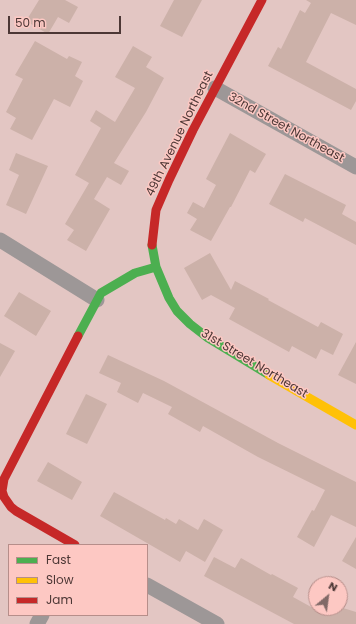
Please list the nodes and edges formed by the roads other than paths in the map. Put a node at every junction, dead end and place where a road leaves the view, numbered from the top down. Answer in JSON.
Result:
{"nodes":[{"id":1,"x":262,"y":0,"type":"edge"},
{"id":2,"x":215,"y":88,"type":"junction"},
{"id":3,"x":356,"y":167,"type":"edge"},
{"id":4,"x":0,"y":240,"type":"edge"},
{"id":5,"x":156,"y":267,"type":"junction"},
{"id":6,"x":97,"y":300,"type":"junction"},
{"id":7,"x":356,"y":425,"type":"edge"},
{"id":8,"x":73,"y":544,"type":"edge"},
{"id":9,"x":148,"y":586,"type":"edge"},
{"id":10,"x":217,"y":624,"type":"edge"}],
"edges":[{"from":1,"to":2,"type":"street","name":"49th Avenue Northeast"},
{"from":2,"to":3,"type":"street","name":"32nd Street Northeast"},
{"from":2,"to":5,"type":"street","name":"49th Avenue Northeast"},
{"from":4,"to":6,"type":"street"},
{"from":5,"to":6,"type":"street"},
{"from":5,"to":7,"type":"street","name":"31st Street Northeast"},
{"from":6,"to":8,"type":"street"},
{"from":9,"to":10,"type":"street"}]}
